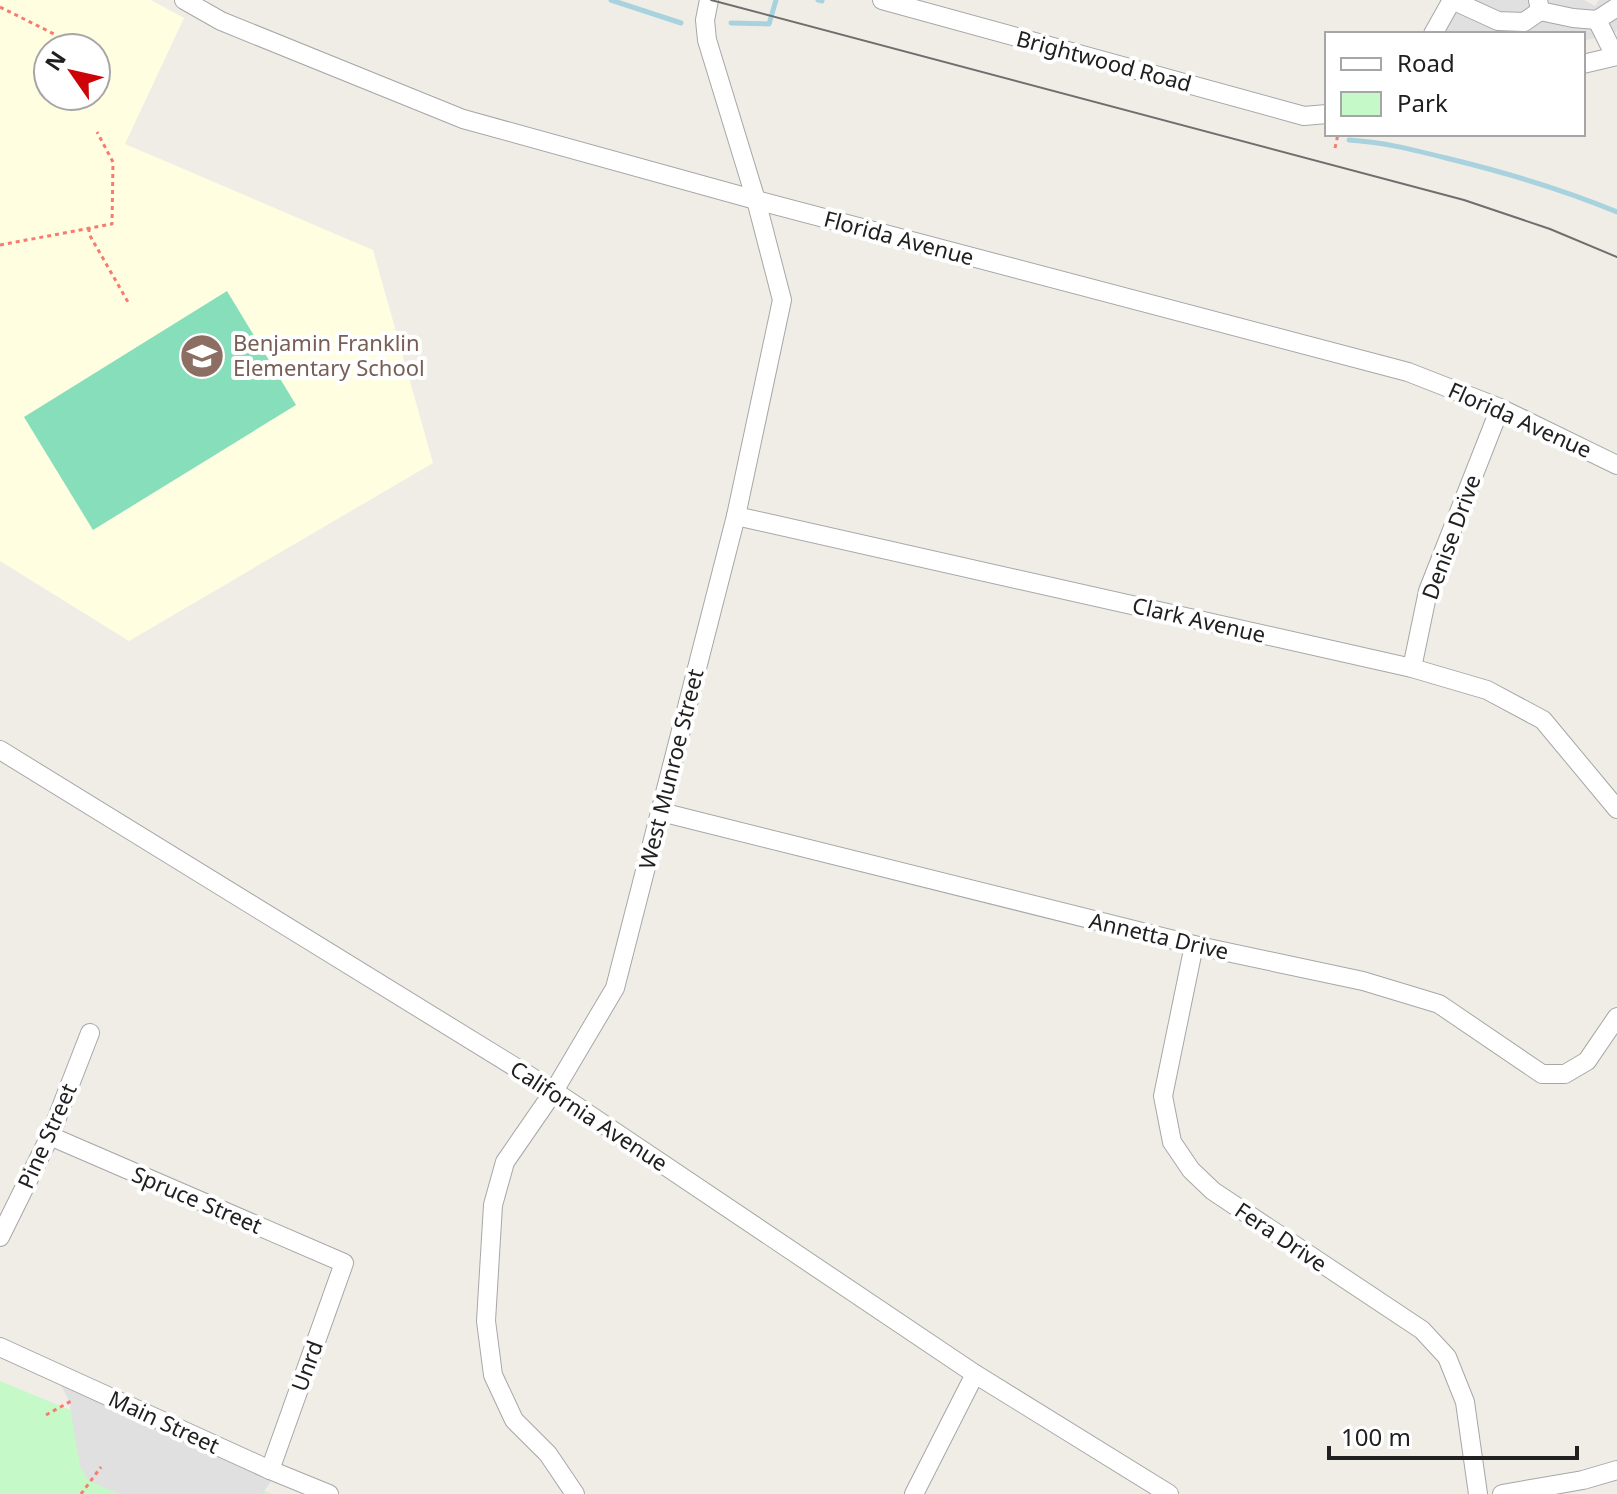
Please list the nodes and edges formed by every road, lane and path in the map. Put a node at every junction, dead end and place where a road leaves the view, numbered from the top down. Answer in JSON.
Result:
{"nodes":[{"id":1,"x":184,"y":0,"type":"edge"},
{"id":2,"x":709,"y":0,"type":"edge"},
{"id":3,"x":882,"y":0,"type":"edge"},
{"id":4,"x":1452,"y":0,"type":"edge"},
{"id":5,"x":1539,"y":5,"type":"edge"},
{"id":6,"x":0,"y":7,"type":"edge"},
{"id":7,"x":1617,"y":7,"type":"edge"},
{"id":8,"x":1597,"y":20,"type":"junction"},
{"id":9,"x":50,"y":32,"type":"edge"},
{"id":10,"x":1434,"y":32,"type":"edge"},
{"id":11,"x":1616,"y":56,"type":"edge"},
{"id":12,"x":1585,"y":64,"type":"edge"},
{"id":13,"x":1325,"y":114,"type":"edge"},
{"id":14,"x":97,"y":132,"type":"dead end"},
{"id":15,"x":1338,"y":136,"type":"edge"},
{"id":16,"x":1335,"y":148,"type":"dead end"},
{"id":17,"x":756,"y":200,"type":"junction"},
{"id":18,"x":89,"y":228,"type":"junction"},
{"id":19,"x":0,"y":245,"type":"edge"},
{"id":20,"x":128,"y":302,"type":"dead end"},
{"id":21,"x":1500,"y":408,"type":"junction"},
{"id":22,"x":1617,"y":465,"type":"edge"},
{"id":23,"x":736,"y":516,"type":"junction"},
{"id":24,"x":1412,"y":668,"type":"junction"},
{"id":25,"x":0,"y":750,"type":"edge"},
{"id":26,"x":1617,"y":809,"type":"edge"},
{"id":27,"x":661,"y":812,"type":"junction"},
{"id":28,"x":1194,"y":945,"type":"junction"},
{"id":29,"x":1617,"y":1017,"type":"edge"},
{"id":30,"x":90,"y":1033,"type":"dead end"},
{"id":31,"x":554,"y":1091,"type":"junction"},
{"id":32,"x":50,"y":1136,"type":"junction"},
{"id":33,"x":0,"y":1237,"type":"edge"},
{"id":34,"x":344,"y":1263,"type":"joint"},
{"id":35,"x":0,"y":1347,"type":"edge"},
{"id":36,"x":975,"y":1374,"type":"junction"},
{"id":37,"x":73,"y":1400,"type":"dead end"},
{"id":38,"x":46,"y":1415,"type":"dead end"},
{"id":39,"x":101,"y":1467,"type":"dead end"},
{"id":40,"x":270,"y":1470,"type":"junction"},
{"id":41,"x":1617,"y":1470,"type":"edge"},
{"id":42,"x":81,"y":1494,"type":"edge"},
{"id":43,"x":329,"y":1494,"type":"edge"},
{"id":44,"x":575,"y":1494,"type":"edge"},
{"id":45,"x":914,"y":1494,"type":"edge"},
{"id":46,"x":1169,"y":1494,"type":"edge"},
{"id":47,"x":1478,"y":1494,"type":"edge"},
{"id":48,"x":1502,"y":1494,"type":"edge"}],
"edges":[{"from":1,"to":17,"type":"street","name":"Florida Avenue"},
{"from":2,"to":17,"type":"street","name":"West Munroe Street"},
{"from":3,"to":13,"type":"street","name":"Brightwood Road"},
{"from":4,"to":5,"type":"street"},
{"from":4,"to":10,"type":"street"},
{"from":5,"to":8,"type":"street"},
{"from":6,"to":9,"type":"path"},
{"from":7,"to":8,"type":"street"},
{"from":8,"to":11,"type":"street"},
{"from":11,"to":12,"type":"street"},
{"from":14,"to":18,"type":"path"},
{"from":15,"to":16,"type":"path"},
{"from":17,"to":21,"type":"street","name":"Florida Avenue"},
{"from":17,"to":23,"type":"street","name":"West Munroe Street"},
{"from":18,"to":19,"type":"path"},
{"from":18,"to":20,"type":"path"},
{"from":21,"to":22,"type":"street","name":"Florida Avenue"},
{"from":21,"to":24,"type":"street","name":"Denise Drive"},
{"from":23,"to":24,"type":"street","name":"Clark Avenue"},
{"from":23,"to":27,"type":"street","name":"West Munroe Street"},
{"from":24,"to":26,"type":"street","name":"Clark Avenue"},
{"from":25,"to":31,"type":"street","name":"California Avenue"},
{"from":27,"to":28,"type":"street","name":"Annetta Drive"},
{"from":27,"to":31,"type":"street","name":"West Munroe Street"},
{"from":28,"to":29,"type":"street","name":"Annetta Drive"},
{"from":28,"to":47,"type":"street","name":"Fera Drive"},
{"from":30,"to":32,"type":"street","name":"Pine Street"},
{"from":31,"to":36,"type":"street","name":"California Avenue"},
{"from":31,"to":44,"type":"street","name":"West Munroe Street"},
{"from":32,"to":33,"type":"street","name":"Pine Street"},
{"from":32,"to":34,"type":"street","name":"Spruce Street"},
{"from":34,"to":40,"type":"street","name":"Unrd"},
{"from":35,"to":40,"type":"street","name":"Main Street"},
{"from":36,"to":45,"type":"street"},
{"from":36,"to":46,"type":"street","name":"California Avenue"},
{"from":37,"to":38,"type":"path"},
{"from":39,"to":42,"type":"path"},
{"from":40,"to":43,"type":"street","name":"Main Street"},
{"from":41,"to":48,"type":"street"}]}
